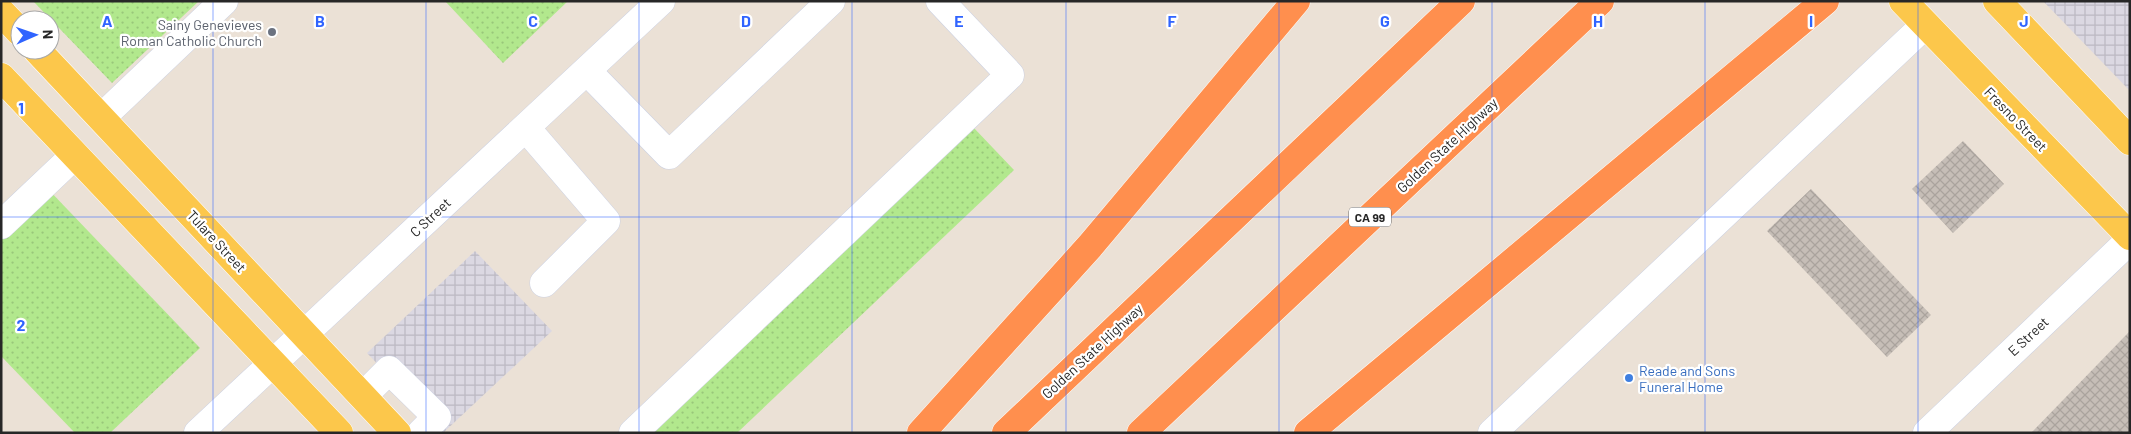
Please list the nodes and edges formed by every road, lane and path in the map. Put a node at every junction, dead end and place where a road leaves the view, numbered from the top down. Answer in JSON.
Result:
{"nodes":[{"id":1,"x":224,"y":1,"type":"edge"},
{"id":2,"x":661,"y":1,"type":"edge"},
{"id":3,"x":831,"y":1,"type":"edge"},
{"id":4,"x":940,"y":1,"type":"edge"},
{"id":5,"x":1296,"y":1,"type":"edge"},
{"id":6,"x":1461,"y":1,"type":"edge"},
{"id":7,"x":1600,"y":1,"type":"edge"},
{"id":8,"x":1825,"y":1,"type":"edge"},
{"id":9,"x":1903,"y":1,"type":"edge"},
{"id":10,"x":1997,"y":1,"type":"edge"},
{"id":11,"x":1,"y":12,"type":"edge"},
{"id":12,"x":10,"y":21,"type":"edge"},
{"id":13,"x":1925,"y":25,"type":"junction"},
{"id":14,"x":46,"y":60,"type":"edge"},
{"id":15,"x":587,"y":71,"type":"junction"},
{"id":16,"x":1,"y":77,"type":"edge"},
{"id":17,"x":101,"y":118,"type":"junction"},
{"id":18,"x":526,"y":128,"type":"junction"},
{"id":19,"x":2130,"y":141,"type":"edge"},
{"id":20,"x":75,"y":155,"type":"junction"},
{"id":21,"x":1,"y":225,"type":"edge"},
{"id":22,"x":2130,"y":236,"type":"edge"},
{"id":23,"x":2130,"y":240,"type":"edge"},
{"id":24,"x":544,"y":283,"type":"dead end"},
{"id":25,"x":304,"y":333,"type":"junction"},
{"id":26,"x":272,"y":362,"type":"junction"},
{"id":27,"x":363,"y":396,"type":"junction"},
{"id":28,"x":198,"y":433,"type":"edge"},
{"id":29,"x":340,"y":433,"type":"edge"},
{"id":30,"x":397,"y":433,"type":"edge"},
{"id":31,"x":422,"y":433,"type":"edge"},
{"id":32,"x":633,"y":433,"type":"edge"},
{"id":33,"x":921,"y":433,"type":"edge"},
{"id":34,"x":1006,"y":433,"type":"edge"},
{"id":35,"x":1141,"y":433,"type":"edge"},
{"id":36,"x":1308,"y":433,"type":"edge"},
{"id":37,"x":1492,"y":433,"type":"edge"},
{"id":38,"x":1927,"y":433,"type":"edge"}],
"edges":[{"from":1,"to":17,"type":"street"},
{"from":2,"to":15,"type":"street","name":"C Street"},
{"from":3,"to":15,"type":"street"},
{"from":4,"to":32,"type":"street"},
{"from":5,"to":33,"type":"highway"},
{"from":6,"to":34,"type":"highway","name":"Golden State Highway"},
{"from":7,"to":35,"type":"highway","name":"Golden State Highway","number":"CA 99"},
{"from":8,"to":36,"type":"highway"},
{"from":9,"to":13,"type":"main road","name":"Fresno Street"},
{"from":10,"to":19,"type":"main road"},
{"from":11,"to":12,"type":"main road"},
{"from":13,"to":22,"type":"main road","name":"Fresno Street"},
{"from":13,"to":37,"type":"street"},
{"from":14,"to":17,"type":"main road","name":"Tulare Street"},
{"from":15,"to":18,"type":"street","name":"C Street"},
{"from":16,"to":20,"type":"main road"},
{"from":17,"to":25,"type":"main road","name":"Tulare Street"},
{"from":18,"to":24,"type":"street"},
{"from":18,"to":25,"type":"street","name":"C Street"},
{"from":20,"to":21,"type":"street"},
{"from":20,"to":26,"type":"main road"},
{"from":23,"to":38,"type":"street","name":"E Street"},
{"from":25,"to":26,"type":"street","name":"C Street"},
{"from":25,"to":27,"type":"main road","name":"Tulare Street"},
{"from":26,"to":28,"type":"street","name":"C Street"},
{"from":26,"to":29,"type":"main road"},
{"from":27,"to":30,"type":"main road","name":"Tulare Street"},
{"from":27,"to":31,"type":"street"}]}
